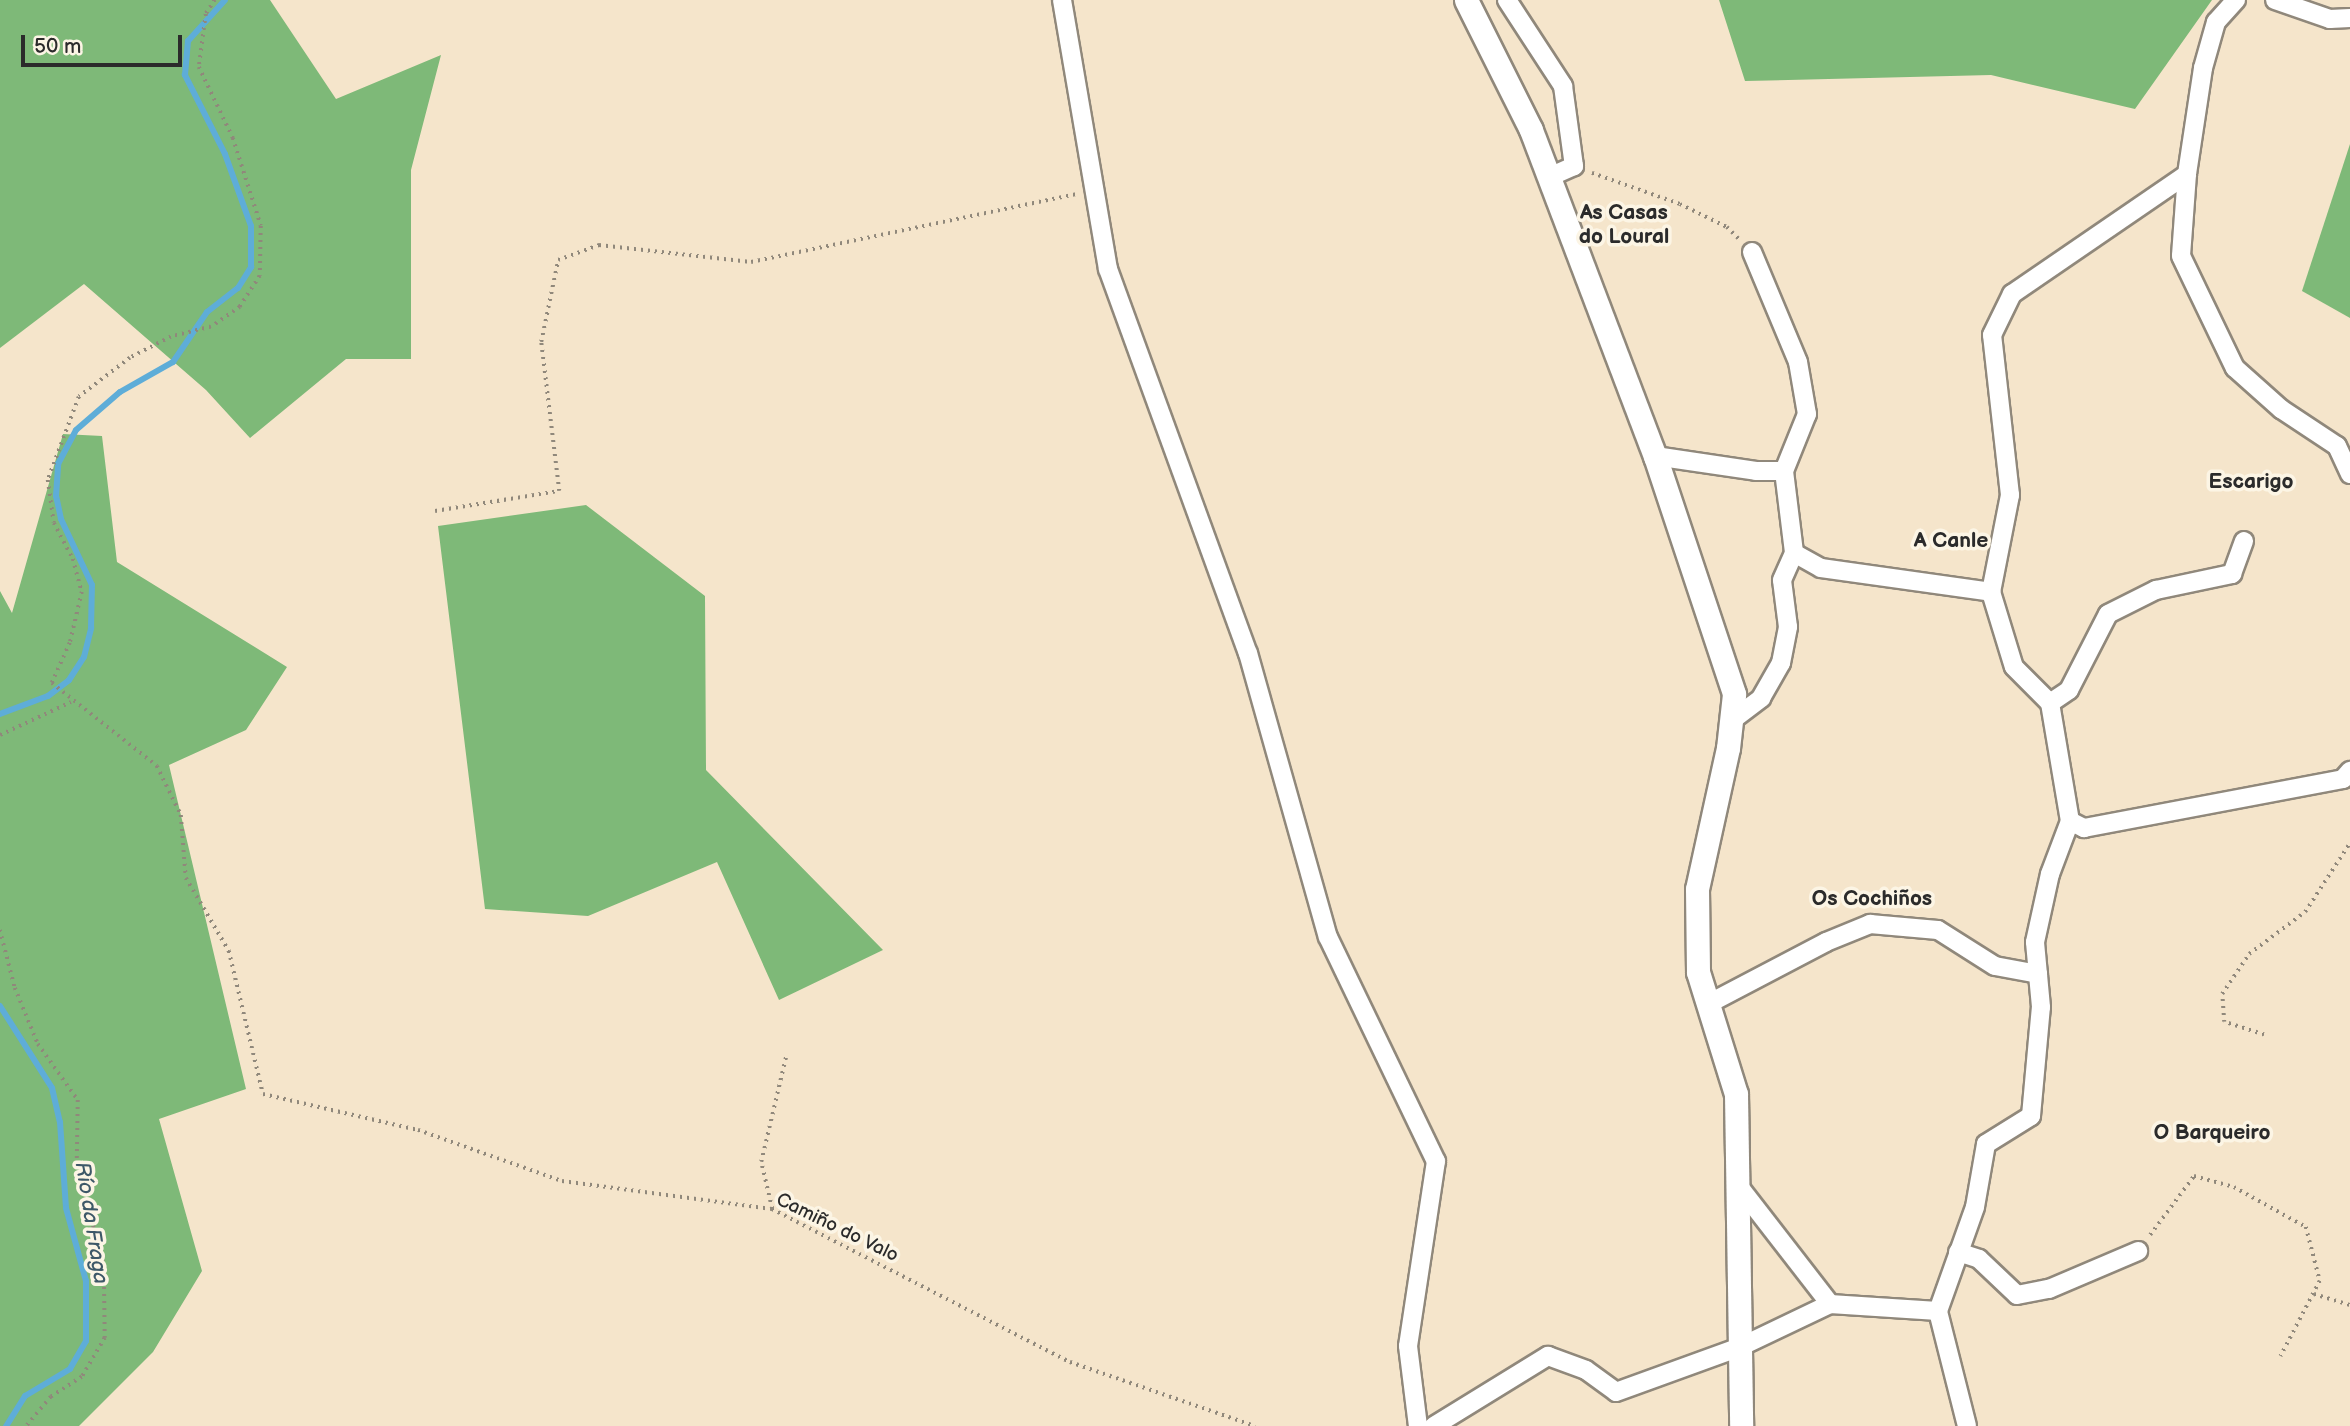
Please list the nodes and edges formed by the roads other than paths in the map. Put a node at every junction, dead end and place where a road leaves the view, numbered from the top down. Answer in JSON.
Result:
{"nodes":[{"id":1,"x":1062,"y":0,"type":"edge"},
{"id":2,"x":1466,"y":0,"type":"edge"},
{"id":3,"x":1507,"y":0,"type":"edge"},
{"id":4,"x":2236,"y":0,"type":"edge"},
{"id":5,"x":2275,"y":0,"type":"edge"},
{"id":6,"x":2350,"y":18,"type":"edge"},
{"id":7,"x":2187,"y":174,"type":"junction"},
{"id":8,"x":1549,"y":177,"type":"junction"},
{"id":9,"x":1752,"y":252,"type":"road end"},
{"id":10,"x":1654,"y":456,"type":"junction"},
{"id":11,"x":1784,"y":471,"type":"junction"},
{"id":12,"x":2350,"y":474,"type":"edge"},
{"id":13,"x":2244,"y":541,"type":"dead end"},
{"id":14,"x":1794,"y":553,"type":"junction"},
{"id":15,"x":1991,"y":592,"type":"junction"},
{"id":16,"x":2050,"y":703,"type":"junction"},
{"id":17,"x":1731,"y":721,"type":"junction"},
{"id":18,"x":2350,"y":771,"type":"edge"},
{"id":19,"x":2070,"y":821,"type":"junction"},
{"id":20,"x":2038,"y":974,"type":"junction"},
{"id":21,"x":1708,"y":1004,"type":"junction"},
{"id":22,"x":1737,"y":1184,"type":"junction"},
{"id":23,"x":2138,"y":1251,"type":"road end"},
{"id":24,"x":1958,"y":1252,"type":"junction"},
{"id":25,"x":1830,"y":1304,"type":"junction"},
{"id":26,"x":1938,"y":1311,"type":"junction"},
{"id":27,"x":1740,"y":1347,"type":"junction"},
{"id":28,"x":1418,"y":1426,"type":"edge"},
{"id":29,"x":1434,"y":1426,"type":"edge"},
{"id":30,"x":1741,"y":1426,"type":"edge"},
{"id":31,"x":1967,"y":1426,"type":"edge"}],
"edges":[{"from":1,"to":28,"type":"street"},
{"from":2,"to":8,"type":"street"},
{"from":3,"to":8,"type":"street"},
{"from":4,"to":7,"type":"street"},
{"from":5,"to":6,"type":"street"},
{"from":7,"to":12,"type":"street"},
{"from":7,"to":15,"type":"street"},
{"from":8,"to":10,"type":"street"},
{"from":9,"to":11,"type":"street"},
{"from":10,"to":11,"type":"street"},
{"from":10,"to":17,"type":"street"},
{"from":11,"to":14,"type":"street"},
{"from":13,"to":16,"type":"street"},
{"from":14,"to":15,"type":"street"},
{"from":14,"to":17,"type":"street"},
{"from":15,"to":16,"type":"street"},
{"from":16,"to":19,"type":"street"},
{"from":17,"to":21,"type":"street"},
{"from":18,"to":19,"type":"street"},
{"from":19,"to":20,"type":"street"},
{"from":20,"to":21,"type":"street"},
{"from":20,"to":24,"type":"street"},
{"from":21,"to":22,"type":"street"},
{"from":22,"to":25,"type":"street"},
{"from":22,"to":27,"type":"street"},
{"from":23,"to":24,"type":"street"},
{"from":24,"to":26,"type":"street"},
{"from":25,"to":26,"type":"street"},
{"from":25,"to":27,"type":"street"},
{"from":26,"to":31,"type":"street"},
{"from":27,"to":29,"type":"street"},
{"from":27,"to":30,"type":"street"}]}
